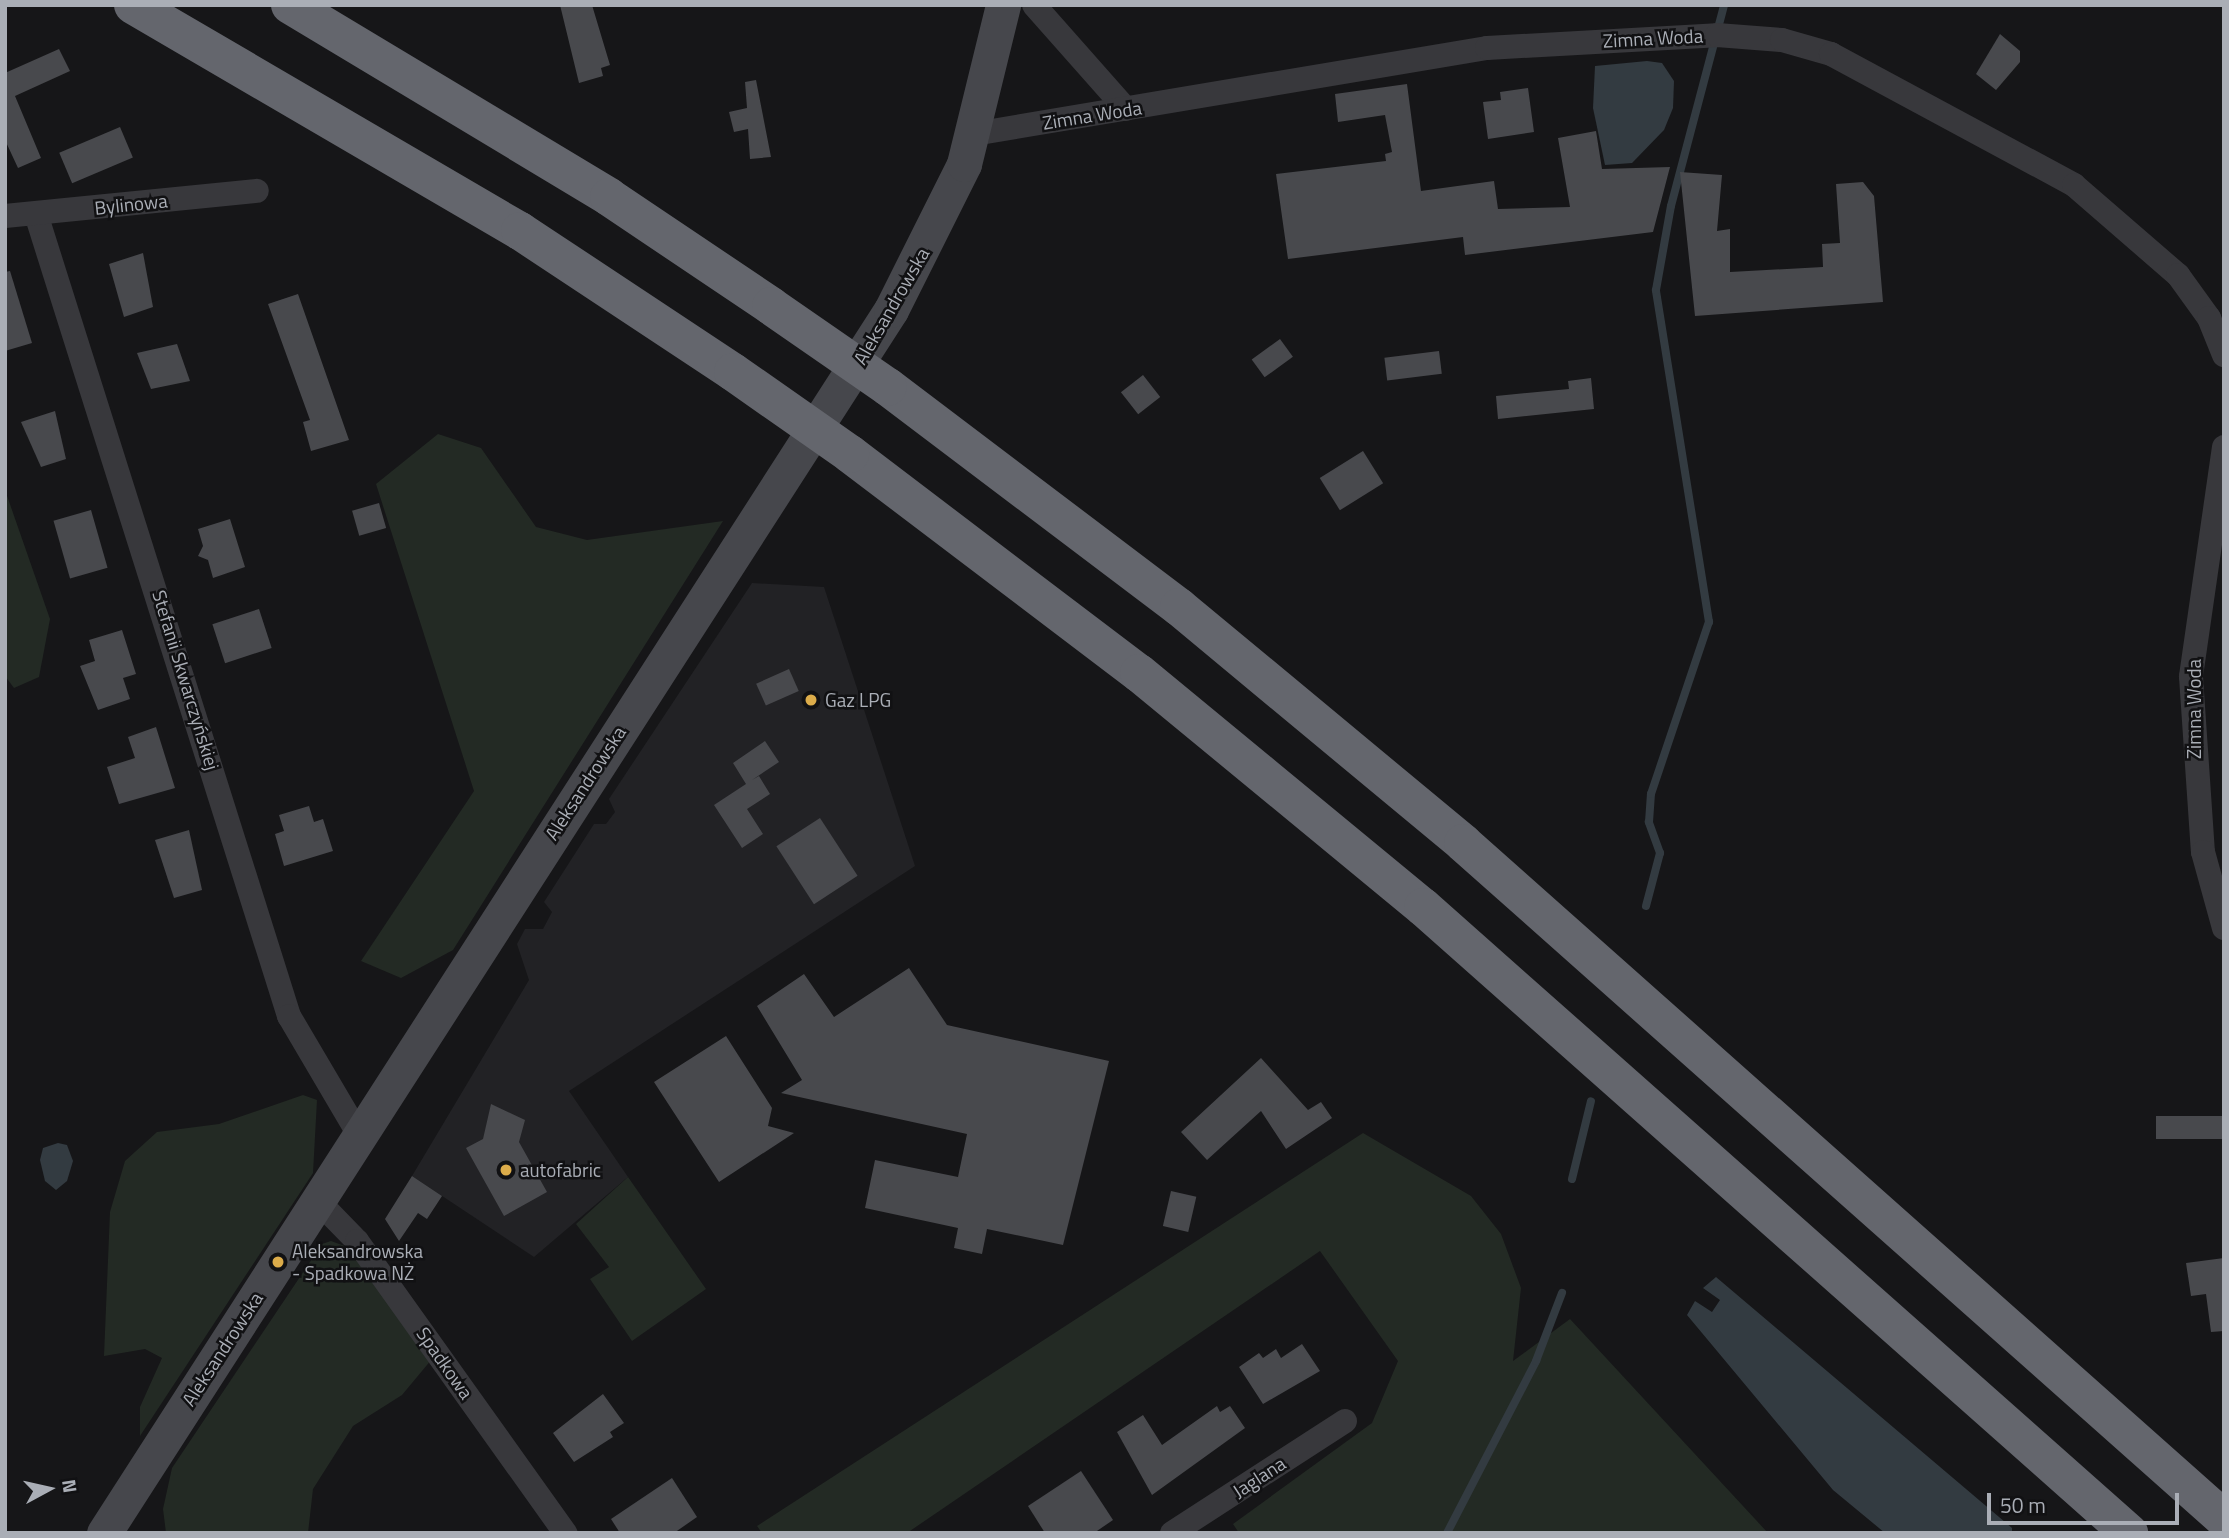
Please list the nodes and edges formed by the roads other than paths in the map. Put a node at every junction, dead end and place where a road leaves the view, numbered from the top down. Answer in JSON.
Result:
{"nodes":[{"id":1,"x":133,"y":5,"type":"edge"},
{"id":2,"x":290,"y":5,"type":"edge"},
{"id":3,"x":1003,"y":5,"type":"edge"},
{"id":4,"x":1034,"y":5,"type":"edge"},
{"id":5,"x":1126,"y":110,"type":"junction"},
{"id":6,"x":974,"y":134,"type":"junction"},
{"id":7,"x":257,"y":191,"type":"dead end"},
{"id":8,"x":36,"y":214,"type":"junction"},
{"id":9,"x":5,"y":216,"type":"edge"},
{"id":10,"x":2224,"y":355,"type":"edge"},
{"id":11,"x":2224,"y":447,"type":"edge"},
{"id":12,"x":2224,"y":928,"type":"edge"},
{"id":13,"x":359,"y":1135,"type":"junction"},
{"id":14,"x":317,"y":1200,"type":"junction"},
{"id":15,"x":1345,"y":1421,"type":"dead end"},
{"id":16,"x":2224,"y":1519,"type":"edge"},
{"id":17,"x":104,"y":1533,"type":"edge"},
{"id":18,"x":565,"y":1533,"type":"edge"},
{"id":19,"x":1172,"y":1533,"type":"edge"},
{"id":20,"x":2129,"y":1533,"type":"edge"}],
"edges":[{"from":1,"to":20,"type":"highway","bridge":true},
{"from":2,"to":16,"type":"highway","bridge":true},
{"from":3,"to":6,"type":"main road","name":"Aleksandrowska"},
{"from":4,"to":5,"type":"street"},
{"from":5,"to":6,"type":"street","name":"Zimna Woda"},
{"from":5,"to":10,"type":"street","name":"Zimna Woda"},
{"from":6,"to":13,"type":"main road","name":"Aleksandrowska"},
{"from":7,"to":8,"type":"street","name":"Bylinowa"},
{"from":8,"to":9,"type":"street","name":"Bylinowa"},
{"from":8,"to":13,"type":"street","name":"Stefanii Skwarczyńskiej"},
{"from":11,"to":12,"type":"street","name":"Zimna Woda"},
{"from":13,"to":14,"type":"main road","name":"Aleksandrowska"},
{"from":14,"to":17,"type":"main road","name":"Aleksandrowska"},
{"from":14,"to":18,"type":"street","name":"Spadkowa"},
{"from":15,"to":19,"type":"street","name":"Jaglana"}]}
